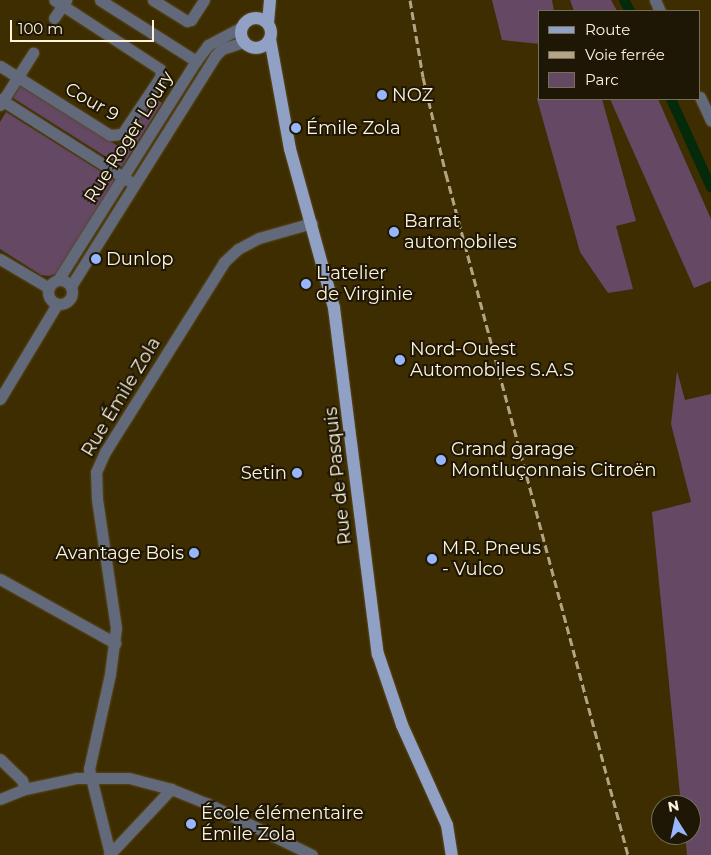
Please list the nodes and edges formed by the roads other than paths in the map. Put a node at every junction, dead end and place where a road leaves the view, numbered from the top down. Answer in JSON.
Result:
{"nodes":[{"id":1,"x":100,"y":0,"type":"edge"},
{"id":2,"x":153,"y":0,"type":"edge"},
{"id":3,"x":204,"y":0,"type":"edge"},
{"id":4,"x":265,"y":0,"type":"edge"},
{"id":5,"x":270,"y":0,"type":"edge"},
{"id":6,"x":61,"y":2,"type":"edge"},
{"id":7,"x":54,"y":18,"type":"dead end"},
{"id":8,"x":254,"y":18,"type":"junction"},
{"id":9,"x":268,"y":23,"type":"junction"},
{"id":10,"x":242,"y":27,"type":"junction"},
{"id":11,"x":270,"y":39,"type":"junction"},
{"id":12,"x":250,"y":45,"type":"junction"},
{"id":13,"x":33,"y":52,"type":"dead end"},
{"id":14,"x":196,"y":61,"type":"junction"},
{"id":15,"x":0,"y":66,"type":"edge"},
{"id":16,"x":18,"y":77,"type":"junction"},
{"id":17,"x":280,"y":85,"type":"junction"},
{"id":18,"x":701,"y":99,"type":"edge"},
{"id":19,"x":1,"y":102,"type":"edge"},
{"id":20,"x":711,"y":121,"type":"edge"},
{"id":21,"x":129,"y":181,"type":"junction"},
{"id":22,"x":312,"y":223,"type":"junction"},
{"id":23,"x":0,"y":259,"type":"edge"},
{"id":24,"x":54,"y":284,"type":"junction"},
{"id":25,"x":71,"y":286,"type":"junction"},
{"id":26,"x":57,"y":304,"type":"junction"},
{"id":27,"x":0,"y":399,"type":"edge"},
{"id":28,"x":0,"y":579,"type":"edge"},
{"id":29,"x":115,"y":644,"type":"junction"},
{"id":30,"x":0,"y":759,"type":"edge"},
{"id":31,"x":90,"y":776,"type":"junction"},
{"id":32,"x":25,"y":789,"type":"junction"},
{"id":33,"x":171,"y":789,"type":"junction"},
{"id":34,"x":0,"y":799,"type":"edge"},
{"id":35,"x":110,"y":854,"type":"edge"},
{"id":36,"x":312,"y":855,"type":"edge"},
{"id":37,"x":452,"y":855,"type":"edge"}],
"edges":[{"from":1,"to":14,"type":"street"},
{"from":2,"to":3,"type":"street"},
{"from":4,"to":8,"type":"main road"},
{"from":5,"to":9,"type":"main road"},
{"from":6,"to":7,"type":"street"},
{"from":6,"to":16,"type":"street","name":"Cour 9"},
{"from":8,"to":9,"type":"main road"},
{"from":8,"to":10,"type":"main road"},
{"from":9,"to":11,"type":"main road","name":"Rue de Pasquis"},
{"from":10,"to":12,"type":"main road"},
{"from":10,"to":14,"type":"street","name":"Rue Roger Loury"},
{"from":11,"to":12,"type":"main road"},
{"from":11,"to":17,"type":"main road","name":"Rue de Pasquis"},
{"from":12,"to":17,"type":"main road","name":"Rue de Pasquis"},
{"from":12,"to":21,"type":"street","name":"Rue Roger Loury"},
{"from":13,"to":16,"type":"street"},
{"from":14,"to":21,"type":"street","name":"Rue Roger Loury"},
{"from":15,"to":16,"type":"street","name":"Cour 9"},
{"from":16,"to":19,"type":"street"},
{"from":17,"to":22,"type":"main road","name":"Rue de Pasquis"},
{"from":18,"to":20,"type":"street"},
{"from":19,"to":21,"type":"street"},
{"from":21,"to":24,"type":"street","name":"Rue Roger Loury"},
{"from":21,"to":25,"type":"street","name":"Rue Roger Loury"},
{"from":22,"to":29,"type":"street","name":"Rue Émile Zola"},
{"from":22,"to":37,"type":"main road","name":"Rue de Pasquis"},
{"from":23,"to":24,"type":"street"},
{"from":24,"to":25,"type":"street"},
{"from":24,"to":26,"type":"street"},
{"from":25,"to":26,"type":"street","name":"Rue Roger Loury"},
{"from":26,"to":27,"type":"street","name":"Rue Roger Loury"},
{"from":28,"to":29,"type":"street"},
{"from":29,"to":31,"type":"street","name":"Rue Émile Zola"},
{"from":30,"to":32,"type":"street"},
{"from":31,"to":32,"type":"street"},
{"from":31,"to":33,"type":"street"},
{"from":31,"to":35,"type":"street","name":"Rue Émile Zola"},
{"from":32,"to":34,"type":"street"},
{"from":33,"to":35,"type":"street"},
{"from":33,"to":36,"type":"street"}]}
